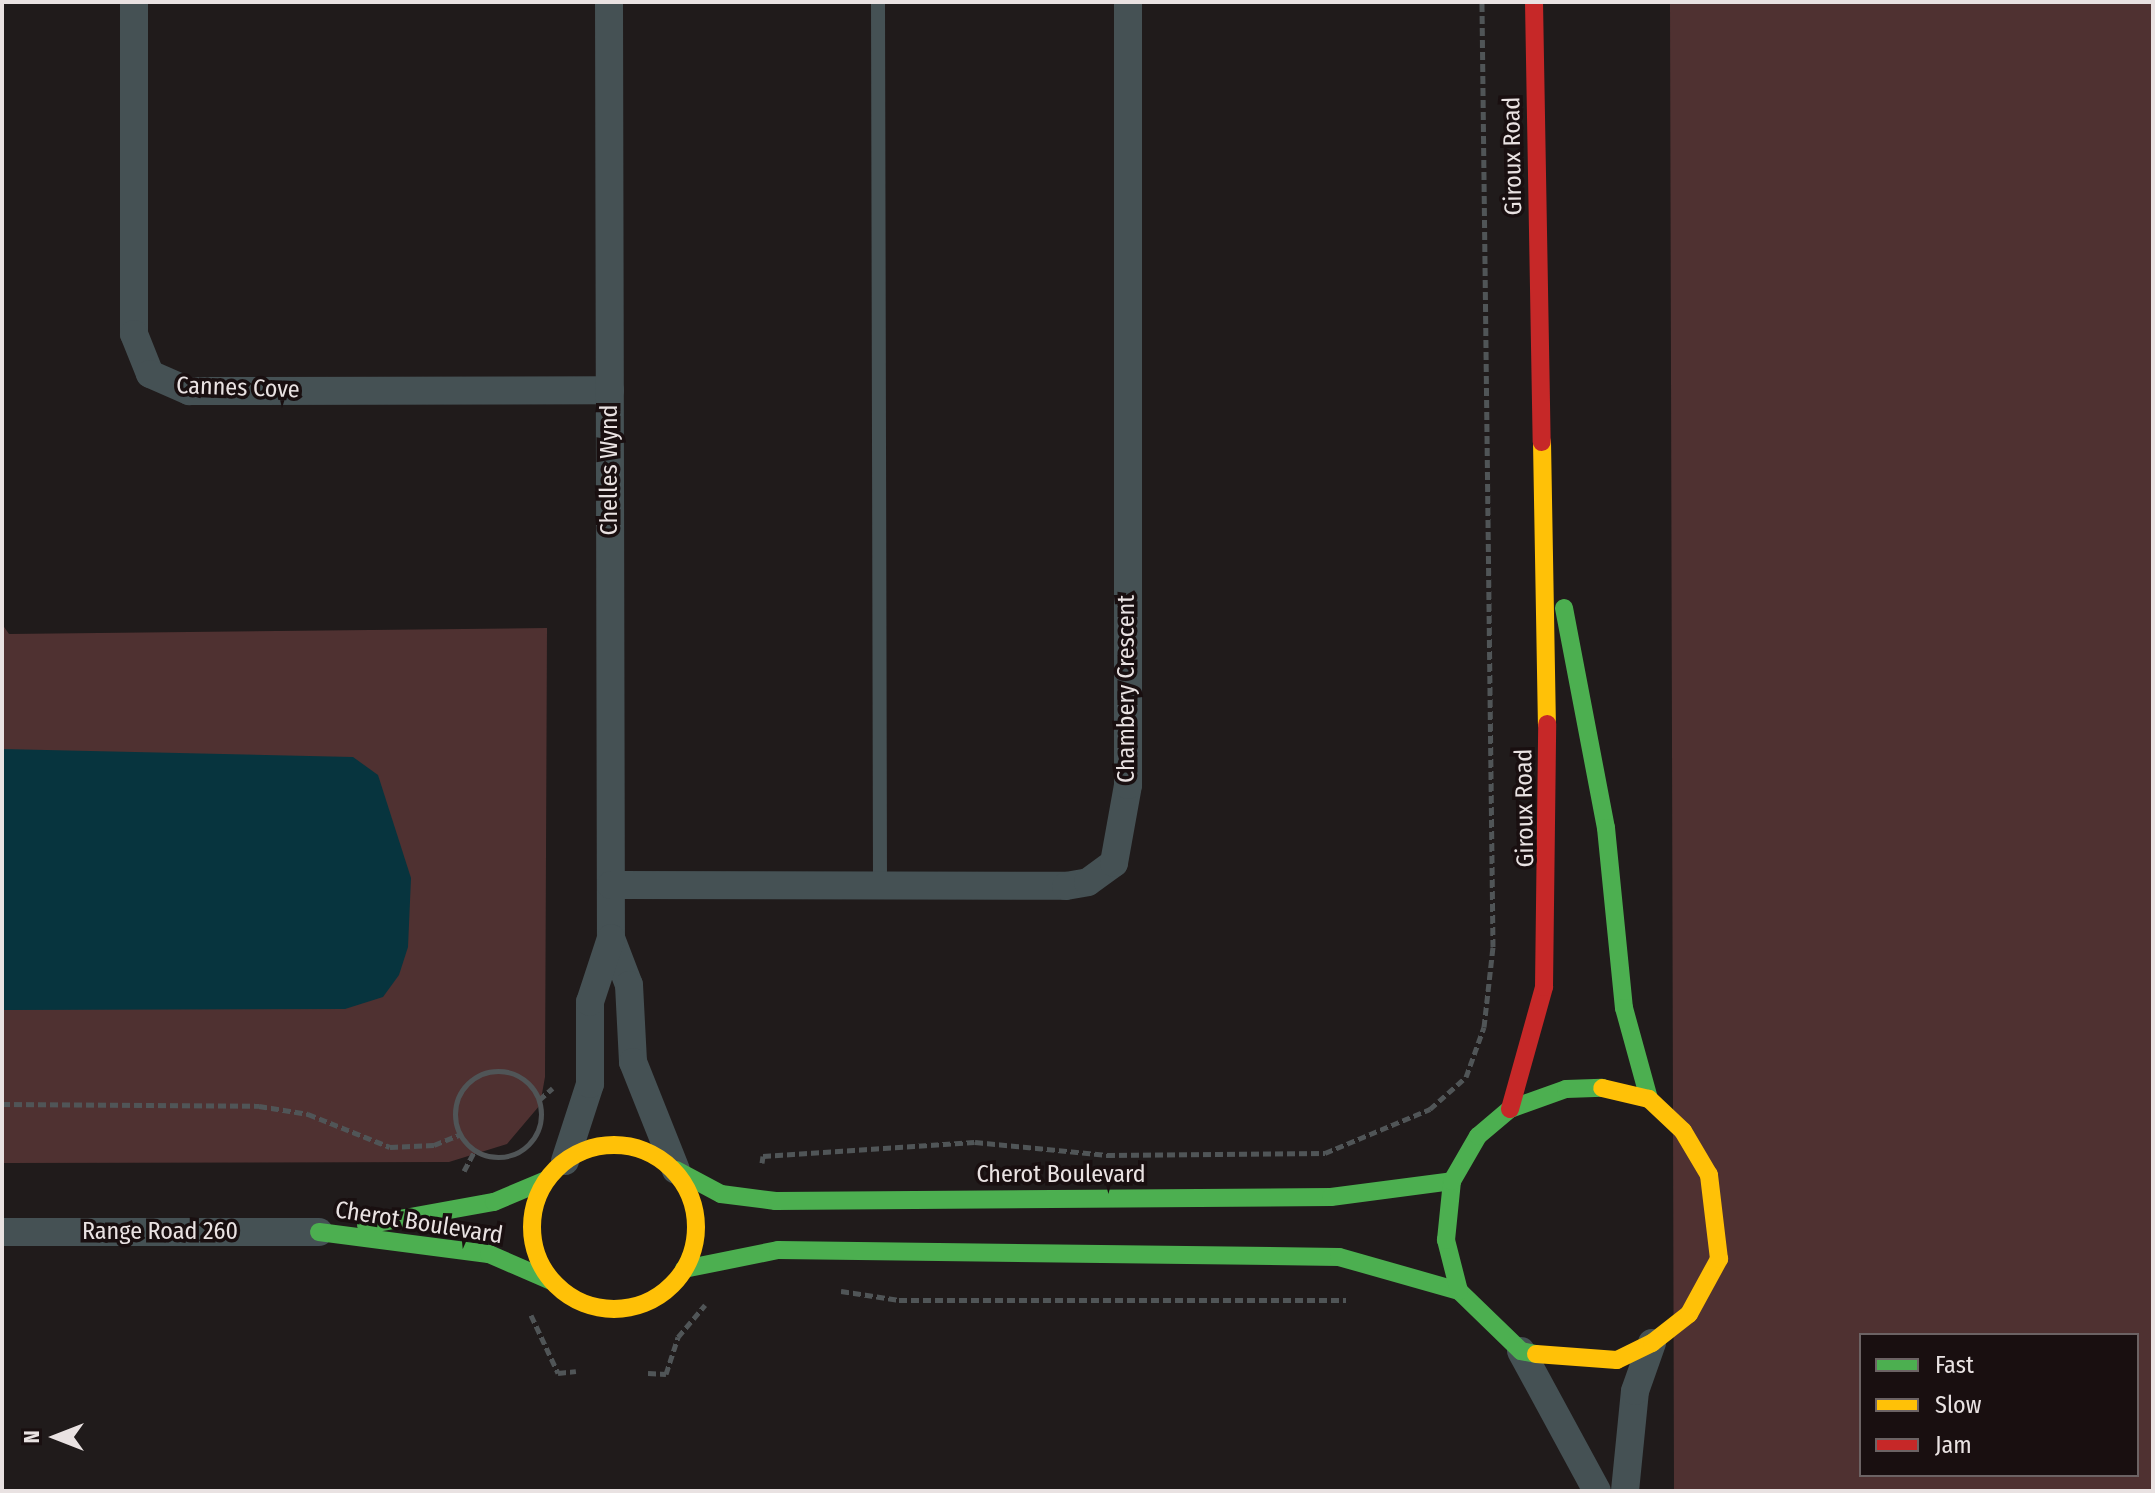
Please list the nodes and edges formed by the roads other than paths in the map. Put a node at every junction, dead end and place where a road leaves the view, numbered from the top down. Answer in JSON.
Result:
{"nodes":[{"id":1,"x":134,"y":2,"type":"edge"},
{"id":2,"x":609,"y":2,"type":"edge"},
{"id":3,"x":878,"y":2,"type":"edge"},
{"id":4,"x":1128,"y":2,"type":"edge"},
{"id":5,"x":1534,"y":2,"type":"edge"},
{"id":6,"x":610,"y":390,"type":"junction"},
{"id":7,"x":1543,"y":502,"type":"junction"},
{"id":8,"x":611,"y":885,"type":"junction"},
{"id":9,"x":880,"y":887,"type":"junction"},
{"id":10,"x":611,"y":938,"type":"junction"},
{"id":11,"x":1649,"y":1099,"type":"junction"},
{"id":12,"x":1510,"y":1109,"type":"junction"},
{"id":13,"x":556,"y":1170,"type":"junction"},
{"id":14,"x":676,"y":1170,"type":"junction"},
{"id":15,"x":1452,"y":1181,"type":"junction"},
{"id":16,"x":2,"y":1232,"type":"edge"},
{"id":17,"x":319,"y":1232,"type":"junction"},
{"id":18,"x":684,"y":1269,"type":"junction"},
{"id":19,"x":551,"y":1281,"type":"junction"},
{"id":20,"x":1459,"y":1291,"type":"junction"},
{"id":21,"x":1652,"y":1343,"type":"junction"},
{"id":22,"x":1521,"y":1351,"type":"junction"},
{"id":23,"x":1597,"y":1491,"type":"edge"},
{"id":24,"x":1625,"y":1491,"type":"edge"}],
"edges":[{"from":1,"to":6,"type":"street","name":"Cannes Cove"},
{"from":2,"to":6,"type":"street","name":"Chelles Wynd"},
{"from":3,"to":9,"type":"lane"},
{"from":4,"to":9,"type":"street","name":"Chambery Crescent"},
{"from":5,"to":7,"type":"street","name":"Giroux Road"},
{"from":6,"to":8,"type":"street","name":"Chelles Wynd"},
{"from":7,"to":11,"type":"street","name":"Giroux Road"},
{"from":7,"to":12,"type":"street","name":"Giroux Road"},
{"from":8,"to":9,"type":"street","name":"Chambery Crescent"},
{"from":8,"to":10,"type":"street","name":"Chelles Wynd"},
{"from":10,"to":13,"type":"street","name":"Chelles Wynd"},
{"from":10,"to":14,"type":"street","name":"Chelles Wynd"},
{"from":11,"to":12,"type":"street"},
{"from":11,"to":21,"type":"street"},
{"from":12,"to":15,"type":"street"},
{"from":13,"to":14,"type":"street","name":"Cherot Boulevard"},
{"from":13,"to":17,"type":"street","name":"Cherot Boulevard"},
{"from":13,"to":19,"type":"street","name":"Cherot Boulevard"},
{"from":14,"to":15,"type":"street","name":"Cherot Boulevard"},
{"from":14,"to":18,"type":"street","name":"Cherot Boulevard"},
{"from":15,"to":20,"type":"street"},
{"from":16,"to":17,"type":"street","name":"Range Road 260"},
{"from":17,"to":19,"type":"street","name":"Cherot Boulevard"},
{"from":18,"to":19,"type":"street","name":"Cherot Boulevard"},
{"from":18,"to":20,"type":"street"},
{"from":20,"to":22,"type":"street"},
{"from":21,"to":22,"type":"street"},
{"from":21,"to":24,"type":"street"},
{"from":22,"to":23,"type":"street"}]}
